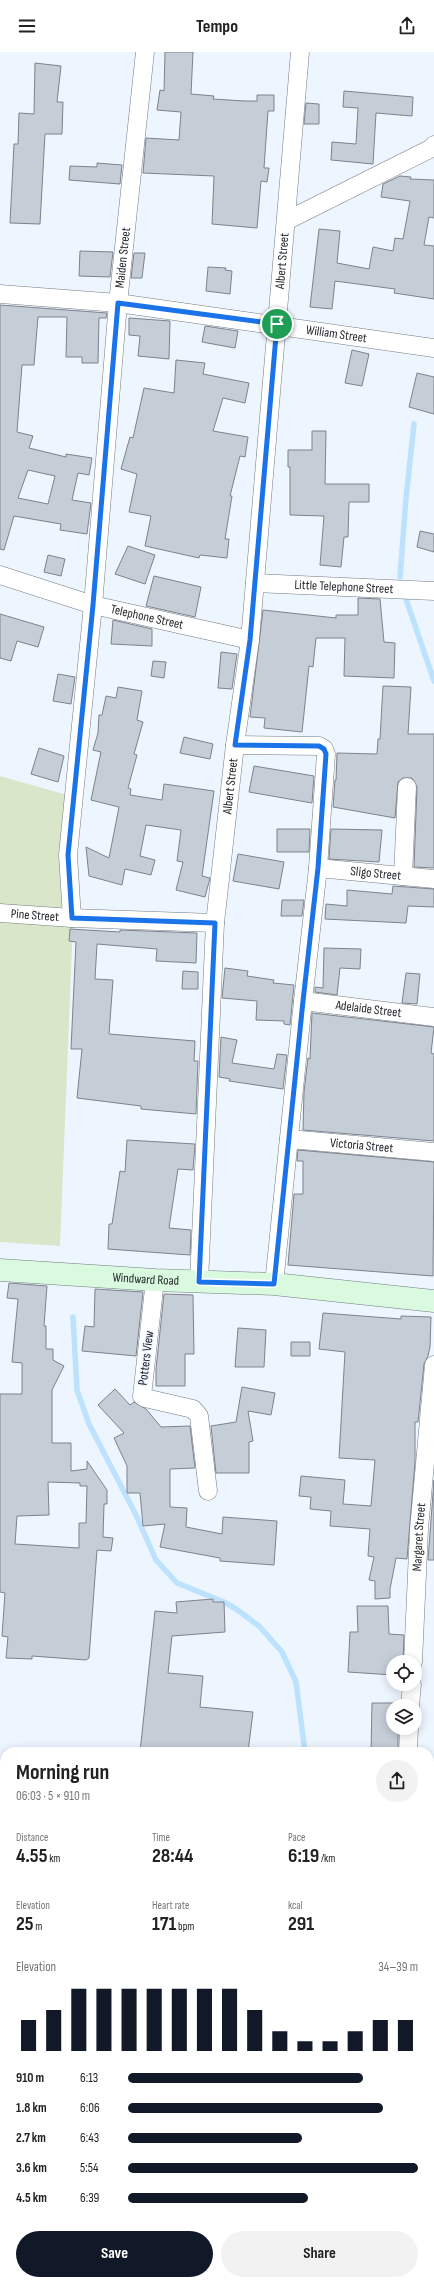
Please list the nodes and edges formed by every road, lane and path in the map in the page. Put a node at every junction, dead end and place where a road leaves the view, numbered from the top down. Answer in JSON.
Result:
{"nodes":[{"id":1,"x":145,"y":52,"type":"edge"},
{"id":2,"x":300,"y":52,"type":"edge"},
{"id":3,"x":434,"y":145,"type":"edge"},
{"id":4,"x":286,"y":221,"type":"junction"},
{"id":5,"x":0,"y":294,"type":"edge"},
{"id":6,"x":118,"y":303,"type":"junction"},
{"id":7,"x":277,"y":324,"type":"junction"},
{"id":8,"x":434,"y":348,"type":"edge"},
{"id":9,"x":0,"y":575,"type":"edge"},
{"id":10,"x":255,"y":583,"type":"junction"},
{"id":11,"x":434,"y":591,"type":"edge"},
{"id":12,"x":93,"y":605,"type":"junction"},
{"id":13,"x":250,"y":640,"type":"junction"},
{"id":14,"x":235,"y":745,"type":"junction"},
{"id":15,"x":407,"y":787,"type":"dead end"},
{"id":16,"x":318,"y":868,"type":"junction"},
{"id":17,"x":403,"y":876,"type":"junction"},
{"id":18,"x":434,"y":880,"type":"edge"},
{"id":19,"x":0,"y":913,"type":"edge"},
{"id":20,"x":72,"y":918,"type":"junction"},
{"id":21,"x":215,"y":923,"type":"junction"},
{"id":22,"x":303,"y":1001,"type":"junction"},
{"id":23,"x":434,"y":1016,"type":"edge"},
{"id":24,"x":289,"y":1139,"type":"junction"},
{"id":25,"x":434,"y":1152,"type":"edge"},
{"id":26,"x":0,"y":1270,"type":"edge"},
{"id":27,"x":155,"y":1280,"type":"junction"},
{"id":28,"x":199,"y":1282,"type":"junction"},
{"id":29,"x":274,"y":1284,"type":"junction"},
{"id":30,"x":434,"y":1301,"type":"edge"},
{"id":31,"x":434,"y":1365,"type":"edge"},
{"id":32,"x":208,"y":1491,"type":"dead end"},
{"id":33,"x":427,"y":1530,"type":"edge"},
{"id":34,"x":414,"y":1655,"type":"edge"},
{"id":35,"x":409,"y":1735,"type":"edge"},
{"id":36,"x":408,"y":1747,"type":"edge"}],
"edges":[{"from":1,"to":6,"type":"street","name":"Maiden Street"},
{"from":2,"to":4,"type":"street","name":"Albert Street"},
{"from":3,"to":4,"type":"street"},
{"from":4,"to":7,"type":"street","name":"Albert Street"},
{"from":5,"to":6,"type":"street","name":"William Street"},
{"from":6,"to":7,"type":"street","name":"William Street"},
{"from":6,"to":12,"type":"street","name":"Maiden Street"},
{"from":7,"to":8,"type":"street","name":"William Street"},
{"from":7,"to":10,"type":"street","name":"Albert Street"},
{"from":9,"to":12,"type":"street","name":"Telephone Street"},
{"from":10,"to":11,"type":"street","name":"Little Telephone Street"},
{"from":10,"to":13,"type":"street","name":"Albert Street"},
{"from":12,"to":13,"type":"street","name":"Telephone Street"},
{"from":12,"to":20,"type":"street","name":"Maiden Street"},
{"from":13,"to":14,"type":"street","name":"Albert Street"},
{"from":14,"to":16,"type":"street"},
{"from":14,"to":21,"type":"street","name":"Albert Street"},
{"from":15,"to":17,"type":"street"},
{"from":16,"to":17,"type":"street","name":"Sligo Street"},
{"from":16,"to":22,"type":"street"},
{"from":17,"to":18,"type":"street","name":"Sligo Street"},
{"from":19,"to":20,"type":"street","name":"Pine Street"},
{"from":20,"to":21,"type":"street","name":"Pine Street"},
{"from":21,"to":28,"type":"street","name":"Albert Street"},
{"from":22,"to":23,"type":"street","name":"Adelaide Street"},
{"from":22,"to":24,"type":"street"},
{"from":24,"to":25,"type":"street","name":"Victoria Street"},
{"from":24,"to":29,"type":"street"},
{"from":26,"to":27,"type":"main road","name":"Windward Road"},
{"from":27,"to":28,"type":"main road","name":"Windward Road"},
{"from":27,"to":32,"type":"street","name":"Potters View"},
{"from":28,"to":29,"type":"main road","name":"Windward Road"},
{"from":29,"to":30,"type":"main road","name":"Windward Road"},
{"from":31,"to":33,"type":"street","name":"Margaret Street"},
{"from":33,"to":34,"type":"street","name":"Margaret Street"},
{"from":35,"to":36,"type":"street"}]}
